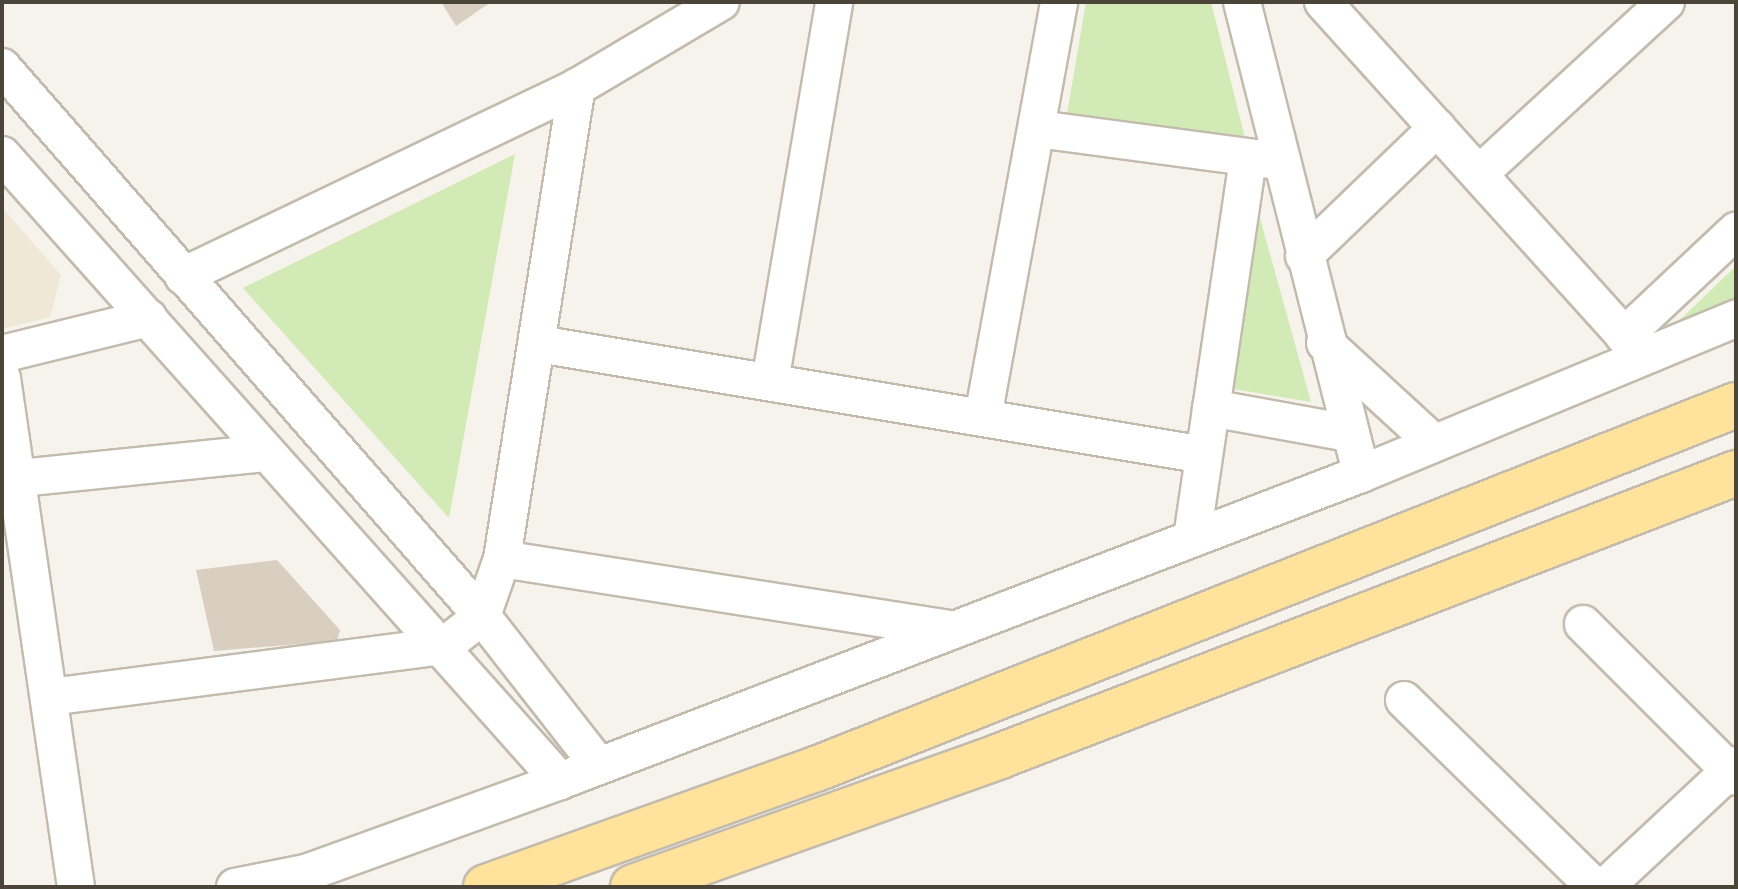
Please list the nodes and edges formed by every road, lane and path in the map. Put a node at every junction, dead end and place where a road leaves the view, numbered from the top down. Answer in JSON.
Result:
{"nodes":[{"id":1,"x":834,"y":2,"type":"edge"},
{"id":2,"x":1059,"y":2,"type":"edge"},
{"id":3,"x":1242,"y":2,"type":"edge"},
{"id":4,"x":1666,"y":2,"type":"edge"},
{"id":5,"x":1332,"y":5,"type":"edge"},
{"id":6,"x":697,"y":8,"type":"edge"},
{"id":7,"x":2,"y":67,"type":"edge"},
{"id":8,"x":577,"y":87,"type":"junction"},
{"id":9,"x":1437,"y":128,"type":"junction"},
{"id":10,"x":1038,"y":129,"type":"junction"},
{"id":11,"x":78,"y":153,"type":"junction"},
{"id":12,"x":2,"y":155,"type":"edge"},
{"id":13,"x":1264,"y":160,"type":"junction"},
{"id":14,"x":1479,"y":174,"type":"junction"},
{"id":15,"x":32,"y":189,"type":"junction"},
{"id":16,"x":1736,"y":231,"type":"edge"},
{"id":17,"x":1304,"y":256,"type":"junction"},
{"id":18,"x":183,"y":276,"type":"junction"},
{"id":19,"x":149,"y":318,"type":"junction"},
{"id":20,"x":1736,"y":319,"type":"edge"},
{"id":21,"x":1325,"y":343,"type":"junction"},
{"id":22,"x":538,"y":344,"type":"junction"},
{"id":23,"x":1632,"y":345,"type":"junction"},
{"id":24,"x":2,"y":354,"type":"edge"},
{"id":25,"x":2,"y":378,"type":"edge"},
{"id":26,"x":770,"y":382,"type":"junction"},
{"id":27,"x":1736,"y":405,"type":"edge"},
{"id":28,"x":1211,"y":408,"type":"junction"},
{"id":29,"x":983,"y":417,"type":"junction"},
{"id":30,"x":1349,"y":433,"type":"junction"},
{"id":31,"x":1434,"y":443,"type":"junction"},
{"id":32,"x":265,"y":453,"type":"junction"},
{"id":33,"x":1204,"y":455,"type":"junction"},
{"id":34,"x":1736,"y":473,"type":"edge"},
{"id":35,"x":1361,"y":474,"type":"junction"},
{"id":36,"x":20,"y":478,"type":"junction"},
{"id":37,"x":1192,"y":538,"type":"junction"},
{"id":38,"x":502,"y":559,"type":"junction"},
{"id":39,"x":482,"y":616,"type":"junction"},
{"id":40,"x":1583,"y":624,"type":"dead end"},
{"id":41,"x":950,"y":629,"type":"junction"},
{"id":42,"x":444,"y":646,"type":"junction"},
{"id":43,"x":50,"y":697,"type":"junction"},
{"id":44,"x":1404,"y":700,"type":"dead end"},
{"id":45,"x":599,"y":766,"type":"junction"},
{"id":46,"x":1734,"y":771,"type":"edge"},
{"id":47,"x":560,"y":781,"type":"junction"},
{"id":48,"x":76,"y":887,"type":"edge"},
{"id":49,"x":235,"y":887,"type":"edge"},
{"id":50,"x":486,"y":887,"type":"edge"},
{"id":51,"x":633,"y":887,"type":"edge"},
{"id":52,"x":1595,"y":887,"type":"edge"},
{"id":53,"x":1605,"y":887,"type":"edge"}],
"edges":[{"from":1,"to":26,"type":"street"},
{"from":2,"to":10,"type":"street"},
{"from":3,"to":13,"type":"street"},
{"from":4,"to":14,"type":"street"},
{"from":5,"to":9,"type":"street"},
{"from":6,"to":8,"type":"street"},
{"from":7,"to":11,"type":"street"},
{"from":8,"to":18,"type":"street"},
{"from":8,"to":22,"type":"street"},
{"from":9,"to":14,"type":"street"},
{"from":9,"to":17,"type":"street"},
{"from":10,"to":13,"type":"street"},
{"from":10,"to":29,"type":"street"},
{"from":11,"to":15,"type":"street"},
{"from":11,"to":18,"type":"street"},
{"from":12,"to":15,"type":"street"},
{"from":13,"to":17,"type":"street"},
{"from":13,"to":28,"type":"street"},
{"from":14,"to":23,"type":"street"},
{"from":15,"to":19,"type":"street"},
{"from":16,"to":23,"type":"street"},
{"from":17,"to":21,"type":"street"},
{"from":18,"to":39,"type":"street"},
{"from":19,"to":24,"type":"street"},
{"from":19,"to":32,"type":"street"},
{"from":20,"to":23,"type":"street"},
{"from":21,"to":30,"type":"street"},
{"from":21,"to":31,"type":"street"},
{"from":22,"to":26,"type":"street"},
{"from":22,"to":38,"type":"street"},
{"from":23,"to":31,"type":"street"},
{"from":25,"to":36,"type":"street"},
{"from":26,"to":29,"type":"street"},
{"from":27,"to":50,"type":"main road"},
{"from":28,"to":30,"type":"street"},
{"from":28,"to":33,"type":"street"},
{"from":29,"to":33,"type":"street"},
{"from":30,"to":35,"type":"street"},
{"from":31,"to":35,"type":"street"},
{"from":32,"to":36,"type":"street"},
{"from":32,"to":42,"type":"street"},
{"from":33,"to":37,"type":"street"},
{"from":34,"to":51,"type":"main road"},
{"from":35,"to":37,"type":"street"},
{"from":36,"to":43,"type":"street"},
{"from":37,"to":41,"type":"street"},
{"from":38,"to":39,"type":"street"},
{"from":38,"to":41,"type":"street"},
{"from":39,"to":42,"type":"street"},
{"from":39,"to":45,"type":"street"},
{"from":40,"to":46,"type":"street"},
{"from":41,"to":45,"type":"street"},
{"from":42,"to":43,"type":"street"},
{"from":42,"to":47,"type":"street"},
{"from":43,"to":48,"type":"street"},
{"from":44,"to":52,"type":"street"},
{"from":45,"to":47,"type":"street"},
{"from":46,"to":53,"type":"street"},
{"from":47,"to":49,"type":"street"}]}
